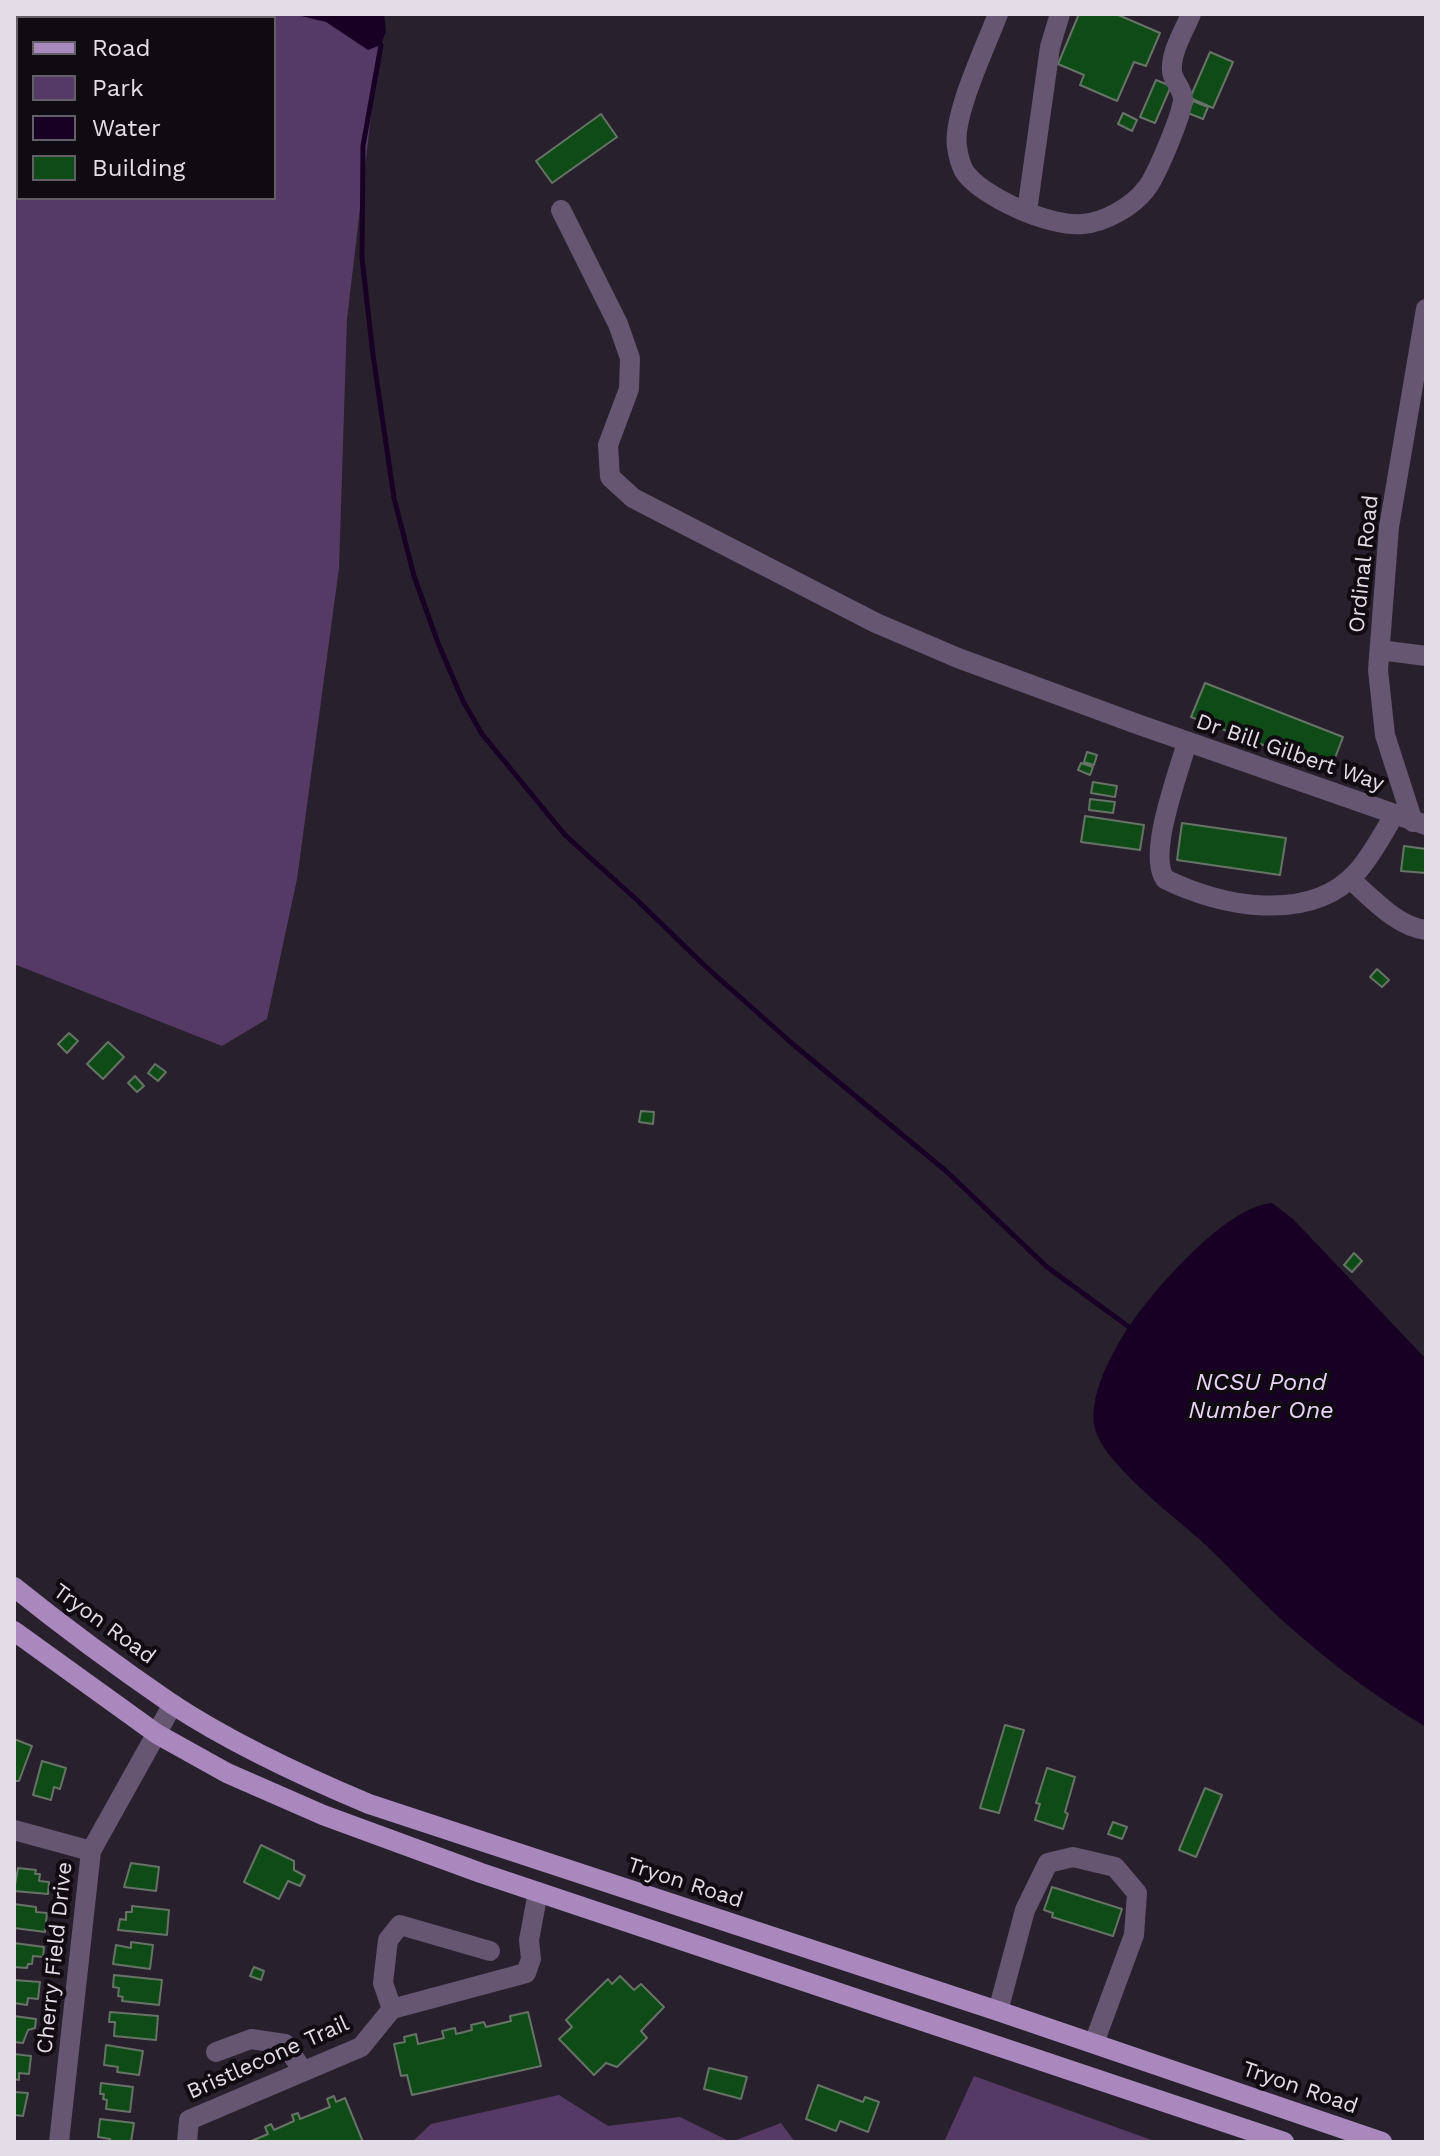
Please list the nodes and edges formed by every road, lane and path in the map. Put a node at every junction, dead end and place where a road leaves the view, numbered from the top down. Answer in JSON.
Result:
{"nodes":[{"id":1,"x":998,"y":14,"type":"edge"},
{"id":2,"x":1060,"y":14,"type":"edge"},
{"id":3,"x":1191,"y":14,"type":"edge"},
{"id":4,"x":561,"y":210,"type":"dead end"},
{"id":5,"x":1027,"y":211,"type":"junction"},
{"id":6,"x":1426,"y":309,"type":"edge"},
{"id":7,"x":1424,"y":333,"type":"edge"},
{"id":8,"x":1380,"y":650,"type":"junction"},
{"id":9,"x":1426,"y":656,"type":"edge"},
{"id":10,"x":1187,"y":742,"type":"junction"},
{"id":11,"x":1411,"y":821,"type":"edge"},
{"id":12,"x":1350,"y":879,"type":"junction"},
{"id":13,"x":1426,"y":930,"type":"edge"},
{"id":14,"x":14,"y":1587,"type":"edge"},
{"id":15,"x":14,"y":1631,"type":"edge"},
{"id":16,"x":173,"y":1704,"type":"junction"},
{"id":17,"x":157,"y":1734,"type":"junction"},
{"id":18,"x":14,"y":1830,"type":"edge"},
{"id":19,"x":91,"y":1851,"type":"junction"},
{"id":20,"x":538,"y":1892,"type":"junction"},
{"id":21,"x":490,"y":1951,"type":"dead end"},
{"id":22,"x":392,"y":2009,"type":"junction"},
{"id":23,"x":998,"y":2011,"type":"junction"},
{"id":24,"x":1094,"y":2043,"type":"junction"},
{"id":25,"x":216,"y":2052,"type":"dead end"},
{"id":26,"x":303,"y":2071,"type":"junction"},
{"id":27,"x":59,"y":2142,"type":"edge"},
{"id":28,"x":187,"y":2142,"type":"edge"},
{"id":29,"x":1284,"y":2142,"type":"edge"},
{"id":30,"x":1382,"y":2142,"type":"edge"}],
"edges":[{"from":1,"to":5,"type":"street"},
{"from":2,"to":5,"type":"street"},
{"from":3,"to":5,"type":"street"},
{"from":4,"to":10,"type":"street","name":"Dr Bill Gilbert Way"},
{"from":6,"to":7,"type":"street","name":"Ordinal Road"},
{"from":7,"to":8,"type":"street","name":"Ordinal Road"},
{"from":8,"to":9,"type":"street"},
{"from":8,"to":11,"type":"street","name":"Ordinal Road"},
{"from":10,"to":11,"type":"street","name":"Dr Bill Gilbert Way"},
{"from":10,"to":12,"type":"street"},
{"from":11,"to":12,"type":"street"},
{"from":12,"to":13,"type":"street"},
{"from":14,"to":16,"type":"main road","name":"Tryon Road"},
{"from":15,"to":17,"type":"main road"},
{"from":16,"to":17,"type":"street","name":"Cherry Field Drive"},
{"from":16,"to":23,"type":"main road","name":"Tryon Road"},
{"from":17,"to":19,"type":"street","name":"Cherry Field Drive"},
{"from":17,"to":20,"type":"main road"},
{"from":18,"to":19,"type":"street"},
{"from":19,"to":27,"type":"street","name":"Cherry Field Drive"},
{"from":20,"to":22,"type":"street"},
{"from":20,"to":29,"type":"main road"},
{"from":21,"to":22,"type":"street"},
{"from":22,"to":26,"type":"street","name":"Bristlecone Trail"},
{"from":23,"to":24,"type":"main road","name":"Tryon Road"},
{"from":23,"to":24,"type":"street"},
{"from":24,"to":30,"type":"main road","name":"Tryon Road"},
{"from":25,"to":26,"type":"street"},
{"from":26,"to":28,"type":"street","name":"Bristlecone Trail"}]}
